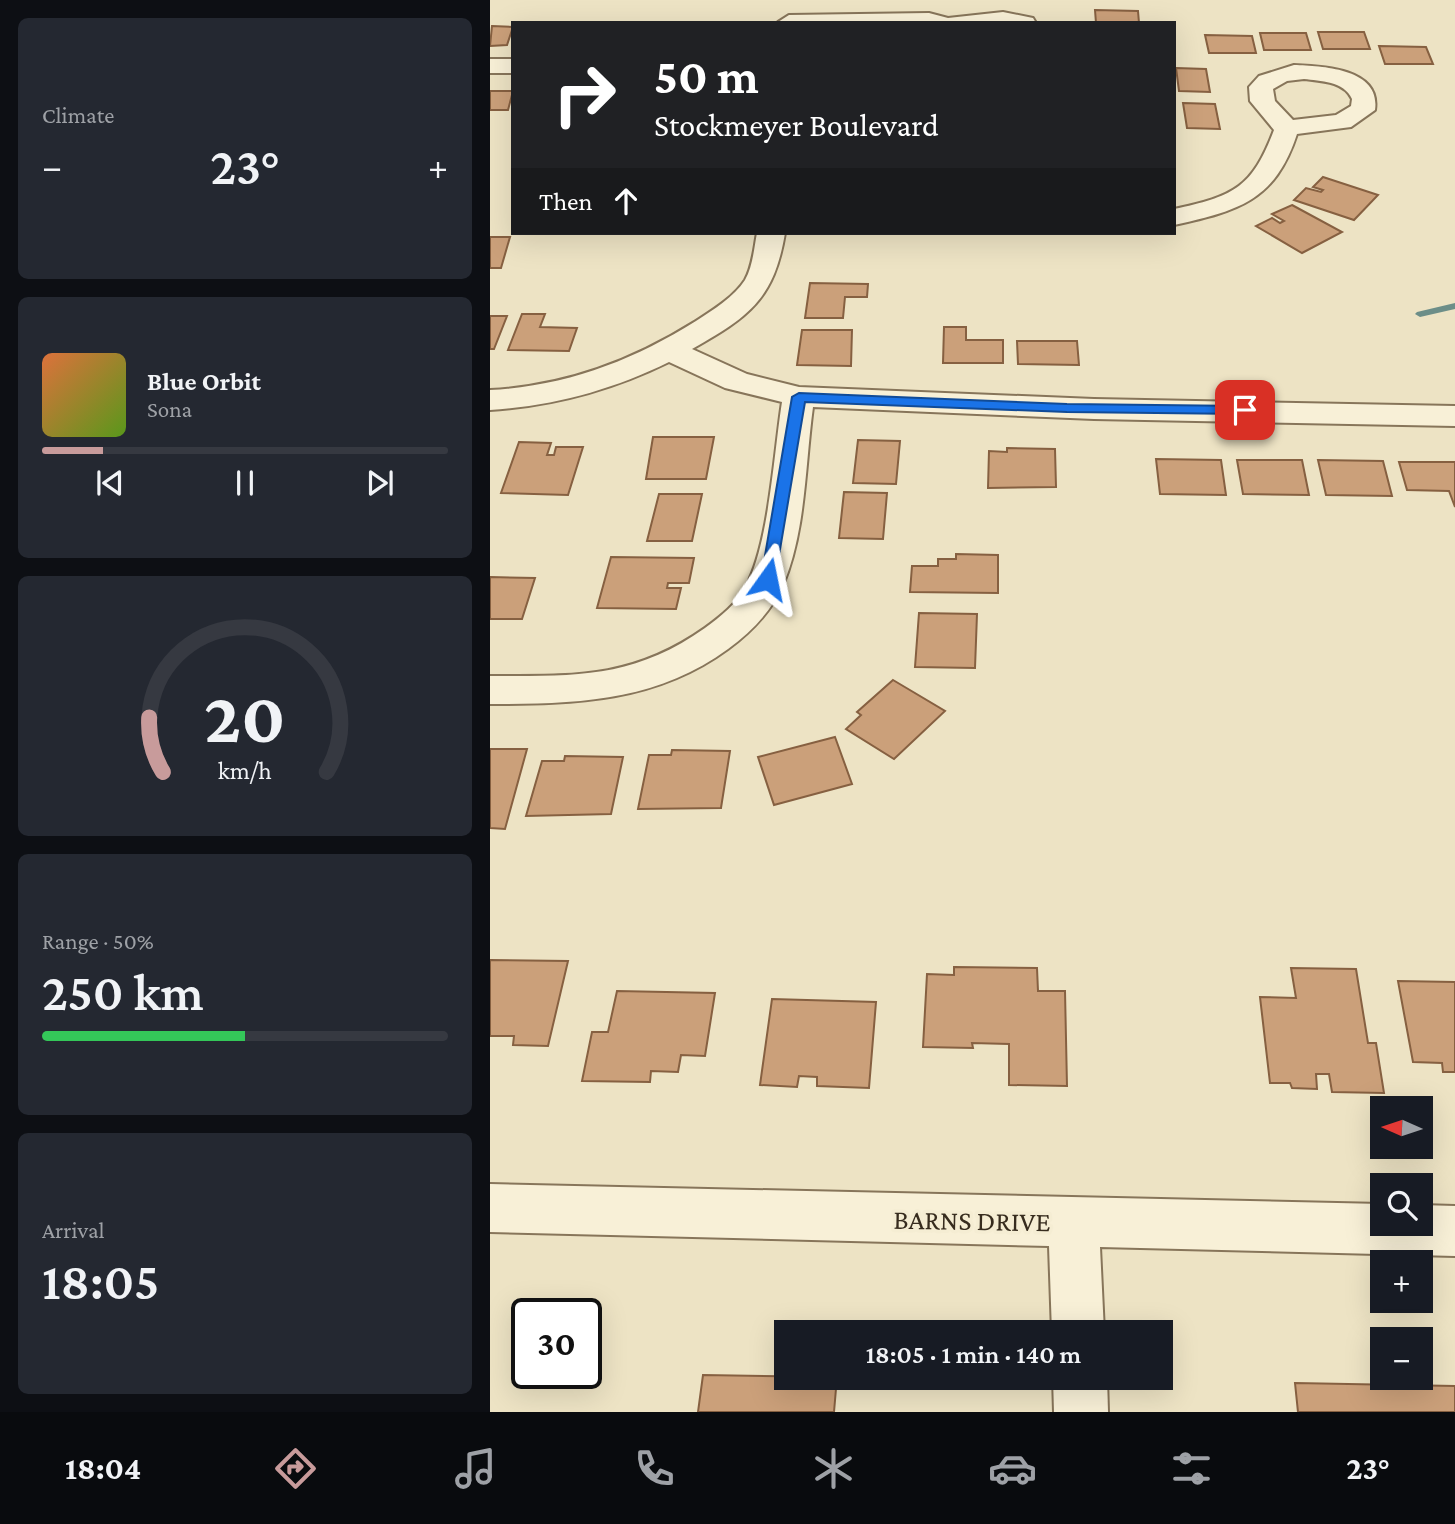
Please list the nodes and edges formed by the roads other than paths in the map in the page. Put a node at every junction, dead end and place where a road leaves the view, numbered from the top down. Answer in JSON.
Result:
{"nodes":[{"id":1,"x":790,"y":15,"type":"edge"},
{"id":2,"x":933,"y":21,"type":"edge"},
{"id":3,"x":980,"y":21,"type":"edge"},
{"id":4,"x":1014,"y":21,"type":"edge"},
{"id":5,"x":490,"y":66,"type":"edge"},
{"id":6,"x":511,"y":66,"type":"edge"},
{"id":7,"x":1287,"y":128,"type":"dead end"},
{"id":8,"x":1176,"y":216,"type":"edge"},
{"id":9,"x":771,"y":235,"type":"edge"},
{"id":10,"x":669,"y":350,"type":"junction"},
{"id":11,"x":799,"y":397,"type":"junction"},
{"id":12,"x":490,"y":400,"type":"edge"},
{"id":13,"x":1455,"y":416,"type":"edge"},
{"id":14,"x":490,"y":690,"type":"edge"},
{"id":15,"x":490,"y":1208,"type":"edge"},
{"id":16,"x":1074,"y":1222,"type":"junction"},
{"id":17,"x":1455,"y":1231,"type":"edge"},
{"id":18,"x":1078,"y":1320,"type":"edge"},
{"id":19,"x":1080,"y":1390,"type":"edge"},
{"id":20,"x":1081,"y":1412,"type":"edge"}],
"edges":[{"from":1,"to":2,"type":"street"},
{"from":3,"to":4,"type":"street"},
{"from":5,"to":6,"type":"street"},
{"from":7,"to":8,"type":"street"},
{"from":9,"to":10,"type":"street"},
{"from":10,"to":11,"type":"street"},
{"from":10,"to":12,"type":"street"},
{"from":11,"to":13,"type":"street"},
{"from":11,"to":14,"type":"street"},
{"from":15,"to":16,"type":"street","name":"BARNS DRIVE"},
{"from":16,"to":17,"type":"street","name":"BARNS DRIVE"},
{"from":16,"to":18,"type":"street"},
{"from":19,"to":20,"type":"street"}]}
